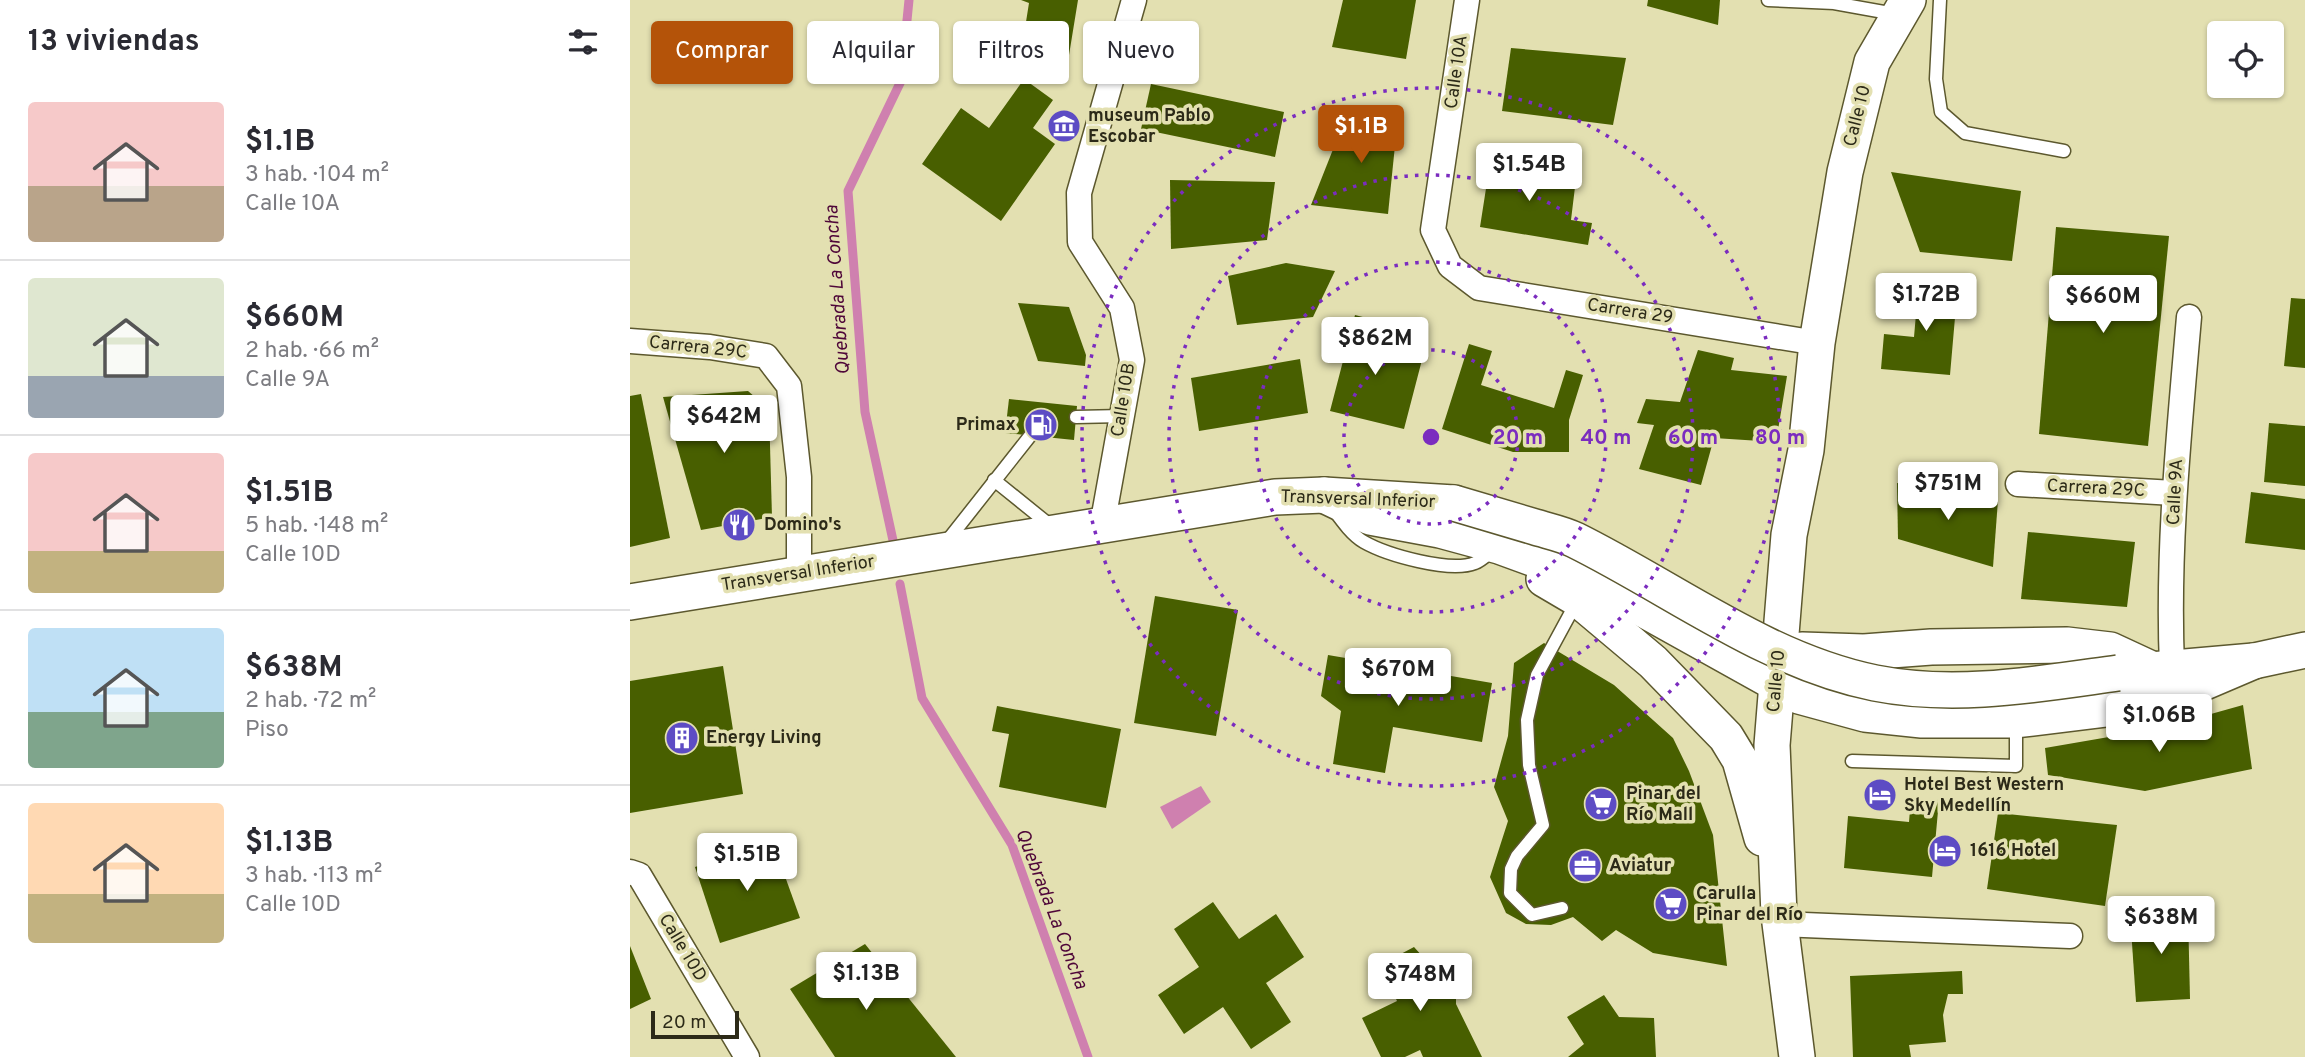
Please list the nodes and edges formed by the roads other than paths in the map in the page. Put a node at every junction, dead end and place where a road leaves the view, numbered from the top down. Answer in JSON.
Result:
{"nodes":[{"id":1,"x":1134,"y":0,"type":"edge"},
{"id":2,"x":1467,"y":0,"type":"edge"},
{"id":3,"x":1768,"y":0,"type":"edge"},
{"id":4,"x":1940,"y":0,"type":"edge"},
{"id":5,"x":1903,"y":7,"type":"edge"},
{"id":6,"x":2064,"y":151,"type":"dead end"},
{"id":7,"x":1450,"y":266,"type":"joint"},
{"id":8,"x":2189,"y":317,"type":"dead end"},
{"id":9,"x":630,"y":341,"type":"edge"},
{"id":10,"x":1817,"y":343,"type":"junction"},
{"id":11,"x":1122,"y":416,"type":"junction"},
{"id":12,"x":1076,"y":417,"type":"dead end"},
{"id":13,"x":1030,"y":436,"type":"dead end"},
{"id":14,"x":1806,"y":450,"type":"junction"},
{"id":15,"x":994,"y":480,"type":"junction"},
{"id":16,"x":2018,"y":484,"type":"dead end"},
{"id":17,"x":2174,"y":493,"type":"junction"},
{"id":18,"x":1324,"y":495,"type":"junction"},
{"id":19,"x":1102,"y":526,"type":"junction"},
{"id":20,"x":1057,"y":531,"type":"junction"},
{"id":21,"x":1499,"y":546,"type":"junction"},
{"id":22,"x":940,"y":551,"type":"junction"},
{"id":23,"x":799,"y":573,"type":"junction"},
{"id":24,"x":1578,"y":599,"type":"junction"},
{"id":25,"x":630,"y":602,"type":"edge"},
{"id":26,"x":1802,"y":650,"type":"junction"},
{"id":27,"x":2303,"y":651,"type":"edge"},
{"id":28,"x":2254,"y":662,"type":"junction"},
{"id":29,"x":2147,"y":670,"type":"junction"},
{"id":30,"x":1788,"y":690,"type":"junction"},
{"id":31,"x":2016,"y":720,"type":"junction"},
{"id":32,"x":1852,"y":761,"type":"dead end"},
{"id":33,"x":634,"y":874,"type":"edge"},
{"id":34,"x":1562,"y":908,"type":"dead end"},
{"id":35,"x":1780,"y":919,"type":"junction"},
{"id":36,"x":2070,"y":936,"type":"dead end"},
{"id":37,"x":747,"y":1057,"type":"edge"},
{"id":38,"x":1797,"y":1057,"type":"edge"}],
"edges":[{"from":1,"to":11,"type":"street","name":"Calle 10B"},
{"from":2,"to":7,"type":"street","name":"Calle 10A"},
{"from":3,"to":5,"type":"lane"},
{"from":4,"to":6,"type":"lane"},
{"from":5,"to":10,"type":"main road","name":"Calle 10"},
{"from":7,"to":10,"type":"street","name":"Carrera 29"},
{"from":8,"to":17,"type":"street","name":"Calle 9A"},
{"from":9,"to":23,"type":"street","name":"Carrera 29C"},
{"from":10,"to":14,"type":"main road","name":"Calle 10"},
{"from":11,"to":12,"type":"lane"},
{"from":11,"to":19,"type":"street","name":"Calle 10B"},
{"from":13,"to":15,"type":"lane"},
{"from":14,"to":26,"type":"main road","name":"Calle 10"},
{"from":14,"to":30,"type":"main road","name":"Calle 10"},
{"from":15,"to":20,"type":"lane"},
{"from":15,"to":22,"type":"lane"},
{"from":16,"to":17,"type":"street","name":"Carrera 29C"},
{"from":17,"to":29,"type":"street","name":"Calle 9A"},
{"from":18,"to":19,"type":"main road","name":"Transversal Inferior"},
{"from":18,"to":21,"type":"main road"},
{"from":18,"to":29,"type":"main road","name":"Transversal Inferior","bridge":true},
{"from":19,"to":20,"type":"main road","name":"Transversal Inferior"},
{"from":20,"to":22,"type":"main road","name":"Transversal Inferior"},
{"from":21,"to":24,"type":"main road"},
{"from":21,"to":30,"type":"main road"},
{"from":22,"to":23,"type":"main road","name":"Transversal Inferior"},
{"from":23,"to":25,"type":"main road","name":"Transversal Inferior"},
{"from":24,"to":34,"type":"lane"},
{"from":24,"to":35,"type":"main road"},
{"from":26,"to":29,"type":"main road"},
{"from":26,"to":30,"type":"main road","name":"Calle 10"},
{"from":27,"to":28,"type":"main road","name":"Transversal Inferior"},
{"from":28,"to":29,"type":"main road","name":"Transversal Inferior"},
{"from":28,"to":31,"type":"main road"},
{"from":30,"to":31,"type":"main road"},
{"from":30,"to":35,"type":"main road","name":"Calle 10"},
{"from":31,"to":32,"type":"lane"},
{"from":33,"to":37,"type":"street","name":"Calle 10D"},
{"from":35,"to":36,"type":"street"},
{"from":35,"to":38,"type":"main road","name":"Calle 10"}]}
